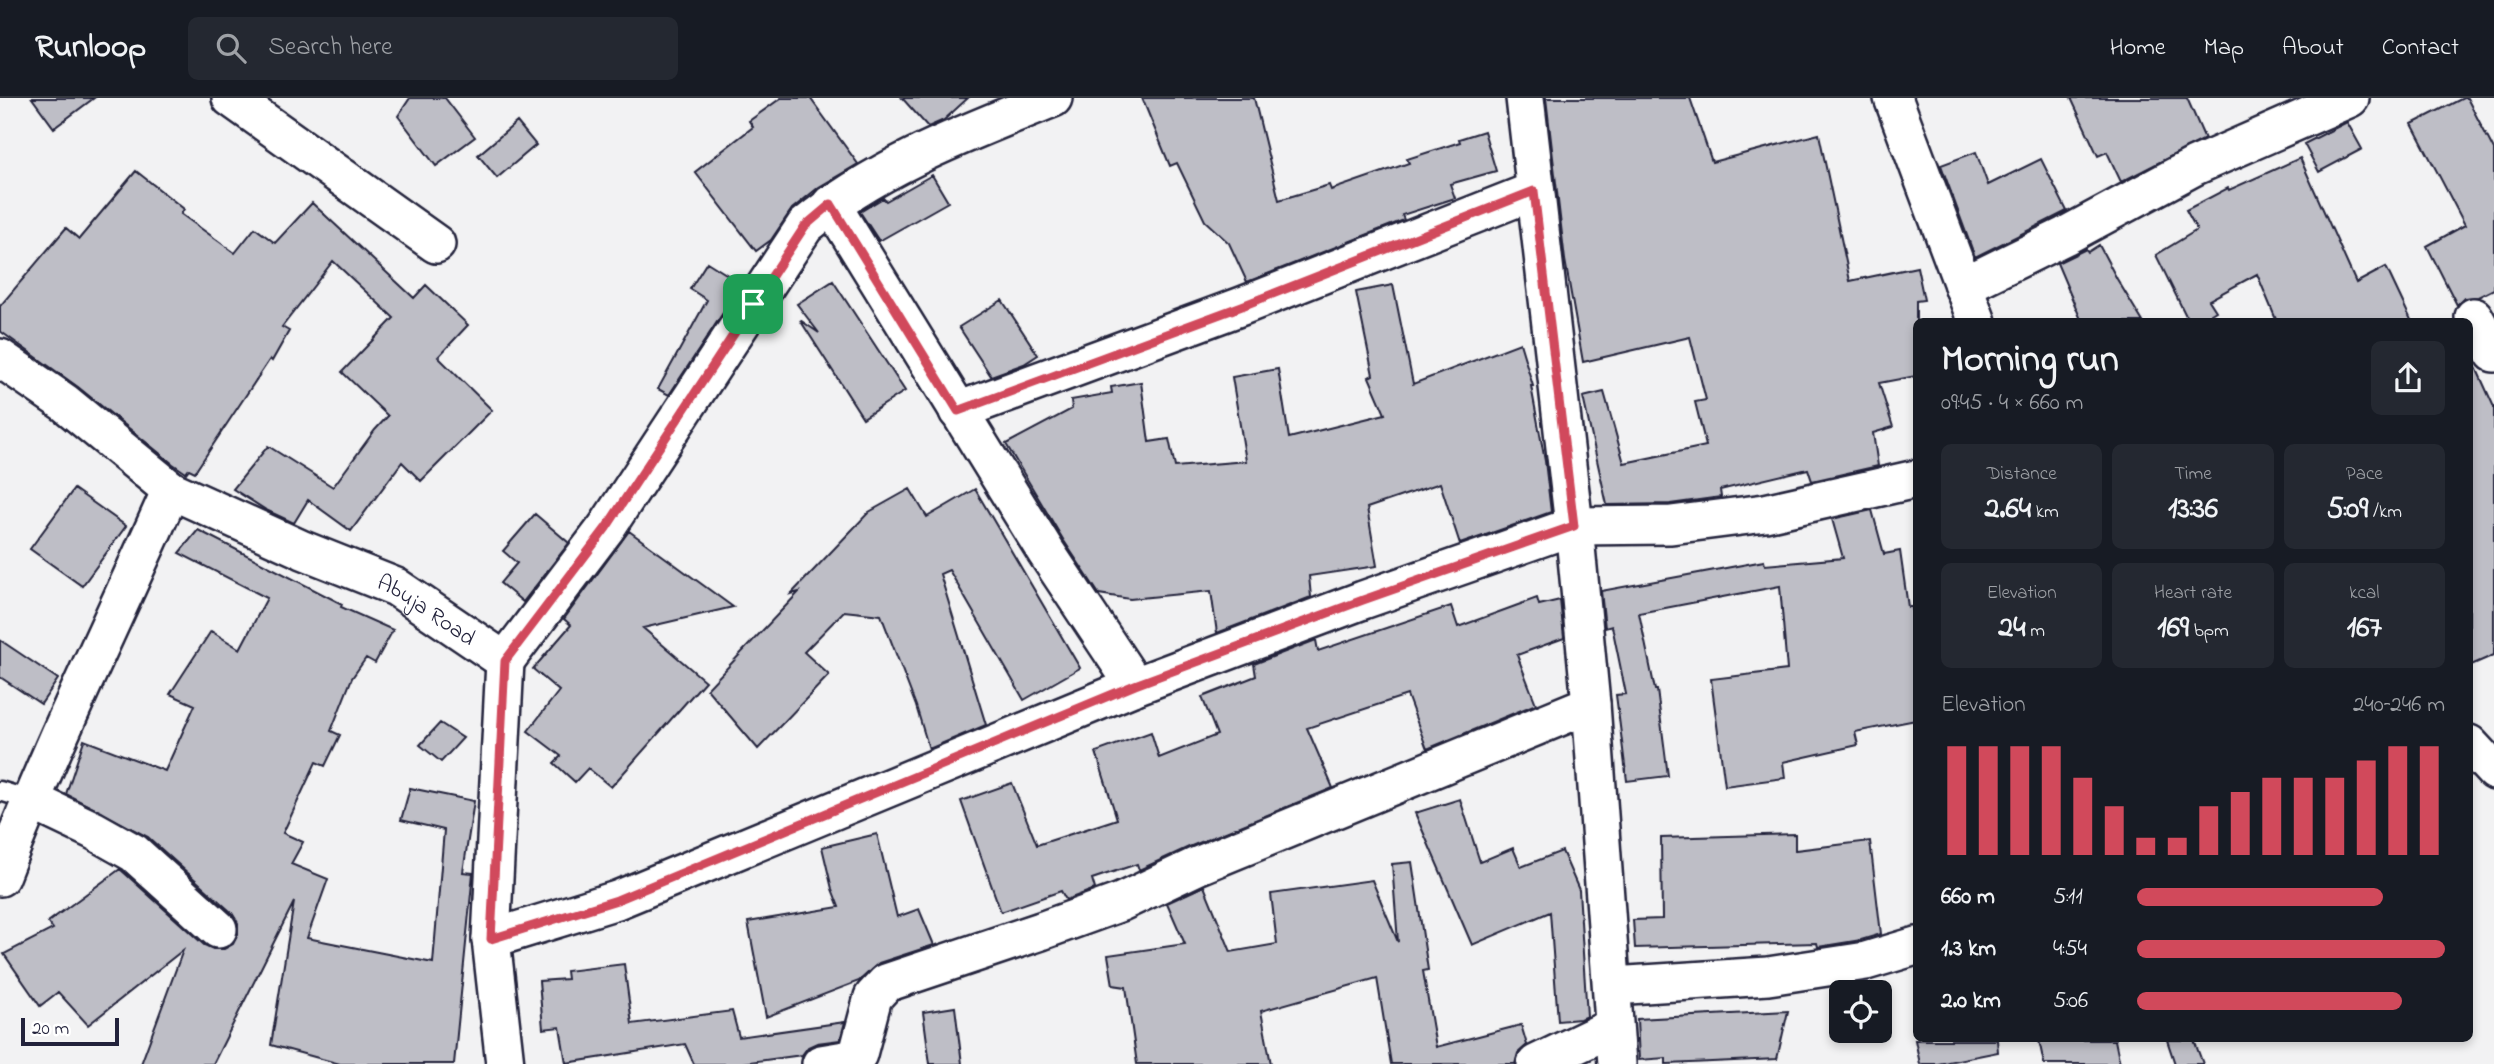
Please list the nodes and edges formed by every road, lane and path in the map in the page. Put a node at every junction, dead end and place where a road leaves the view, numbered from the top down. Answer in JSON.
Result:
{"nodes":[{"id":1,"x":231,"y":98,"type":"edge"},
{"id":2,"x":1053,"y":98,"type":"edge"},
{"id":3,"x":1525,"y":98,"type":"edge"},
{"id":4,"x":1893,"y":98,"type":"edge"},
{"id":5,"x":2350,"y":98,"type":"edge"},
{"id":6,"x":1534,"y":191,"type":"junction"},
{"id":7,"x":831,"y":204,"type":"junction"},
{"id":8,"x":436,"y":244,"type":"dead end"},
{"id":9,"x":1963,"y":286,"type":"junction"},
{"id":10,"x":2474,"y":317,"type":"dead end"},
{"id":11,"x":1975,"y":318,"type":"edge"},
{"id":12,"x":2494,"y":353,"type":"edge"},
{"id":13,"x":0,"y":358,"type":"edge"},
{"id":14,"x":958,"y":411,"type":"junction"},
{"id":15,"x":1913,"y":480,"type":"edge"},
{"id":16,"x":171,"y":490,"type":"junction"},
{"id":17,"x":1574,"y":526,"type":"junction"},
{"id":18,"x":505,"y":661,"type":"junction"},
{"id":19,"x":1135,"y":685,"type":"junction"},
{"id":20,"x":1591,"y":704,"type":"junction"},
{"id":21,"x":2473,"y":748,"type":"edge"},
{"id":22,"x":2494,"y":771,"type":"edge"},
{"id":23,"x":15,"y":796,"type":"edge"},
{"id":24,"x":0,"y":877,"type":"edge"},
{"id":25,"x":218,"y":929,"type":"dead end"},
{"id":26,"x":491,"y":939,"type":"junction"},
{"id":27,"x":1913,"y":947,"type":"edge"},
{"id":28,"x":1613,"y":986,"type":"junction"},
{"id":29,"x":1613,"y":1027,"type":"junction"},
{"id":30,"x":505,"y":1064,"type":"edge"},
{"id":31,"x":821,"y":1064,"type":"edge"},
{"id":32,"x":1536,"y":1064,"type":"edge"},
{"id":33,"x":1617,"y":1064,"type":"edge"}],
"edges":[{"from":1,"to":8,"type":"street"},
{"from":2,"to":7,"type":"street"},
{"from":3,"to":6,"type":"street"},
{"from":4,"to":9,"type":"street"},
{"from":5,"to":9,"type":"street"},
{"from":6,"to":14,"type":"street"},
{"from":6,"to":17,"type":"street"},
{"from":7,"to":14,"type":"street"},
{"from":7,"to":18,"type":"street"},
{"from":9,"to":11,"type":"street"},
{"from":10,"to":12,"type":"street"},
{"from":13,"to":16,"type":"street","name":"Abuja Road"},
{"from":14,"to":19,"type":"street"},
{"from":15,"to":17,"type":"street"},
{"from":16,"to":18,"type":"street","name":"Abuja Road"},
{"from":16,"to":23,"type":"street"},
{"from":17,"to":19,"type":"street"},
{"from":17,"to":20,"type":"street"},
{"from":18,"to":26,"type":"street"},
{"from":19,"to":26,"type":"street"},
{"from":20,"to":28,"type":"street"},
{"from":20,"to":31,"type":"street"},
{"from":21,"to":22,"type":"street"},
{"from":23,"to":24,"type":"street"},
{"from":23,"to":25,"type":"street"},
{"from":26,"to":30,"type":"street"},
{"from":27,"to":28,"type":"street"},
{"from":28,"to":29,"type":"street"},
{"from":29,"to":32,"type":"street"},
{"from":29,"to":33,"type":"street"}]}
